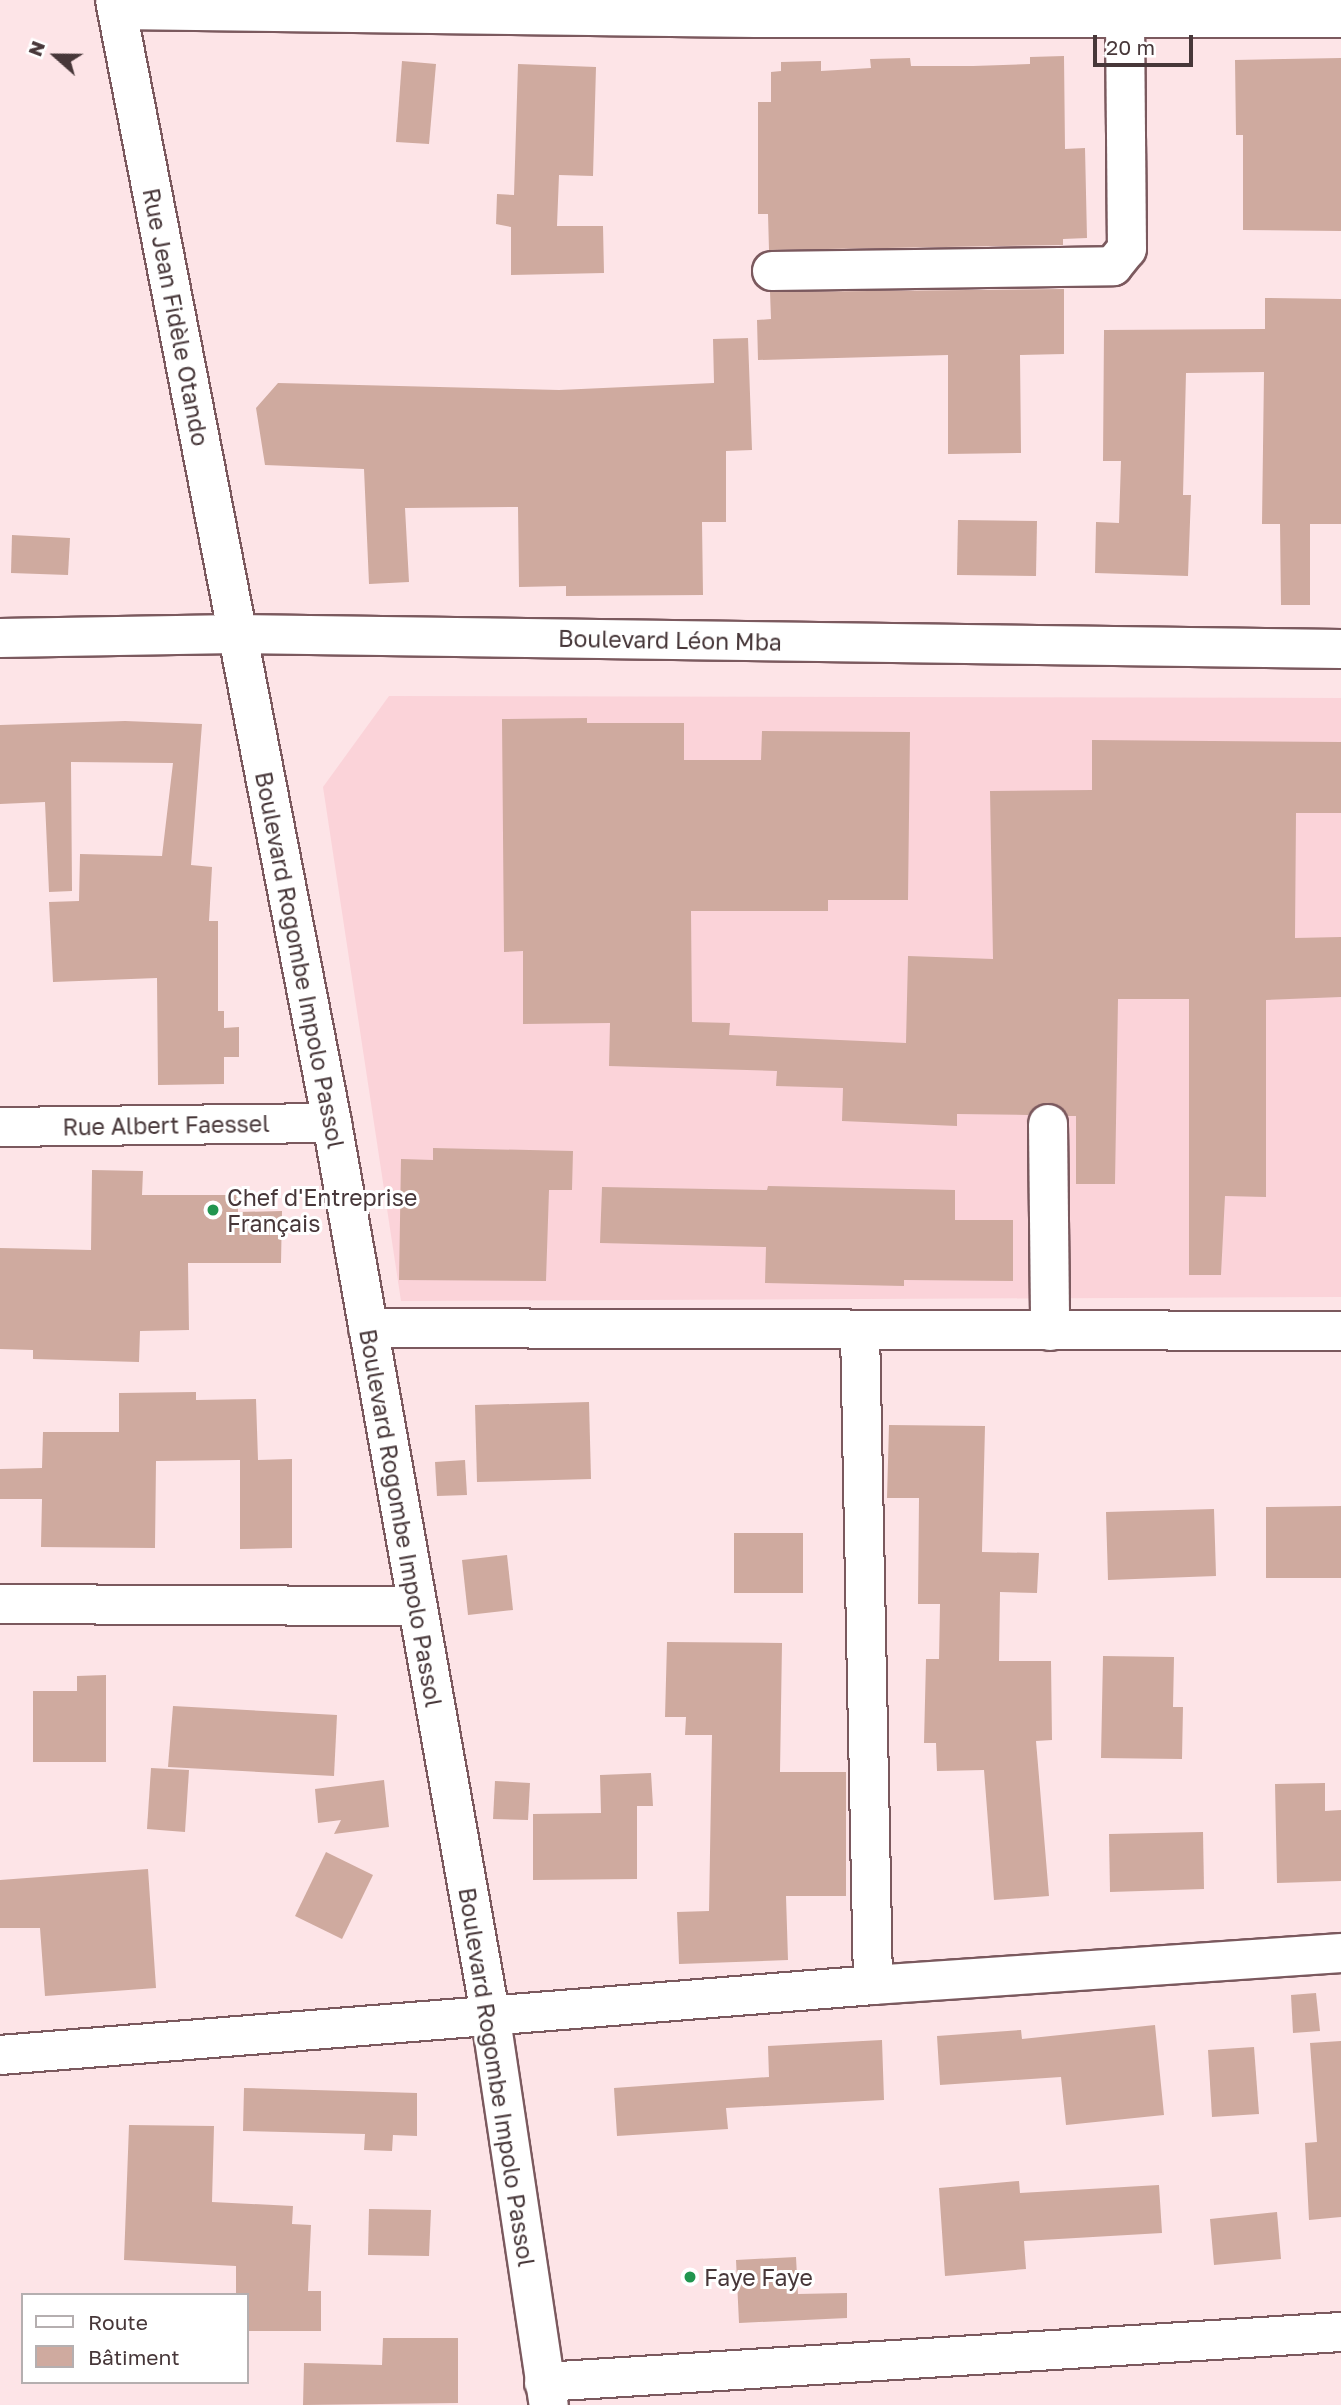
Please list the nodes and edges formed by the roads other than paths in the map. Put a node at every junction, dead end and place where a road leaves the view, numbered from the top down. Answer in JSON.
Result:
{"nodes":[{"id":1,"x":116,"y":5,"type":"edge"},
{"id":2,"x":1125,"y":17,"type":"junction"},
{"id":3,"x":1341,"y":18,"type":"edge"},
{"id":4,"x":772,"y":271,"type":"dead end"},
{"id":5,"x":236,"y":634,"type":"junction"},
{"id":6,"x":0,"y":638,"type":"edge"},
{"id":7,"x":1341,"y":649,"type":"edge"},
{"id":8,"x":332,"y":1123,"type":"junction"},
{"id":9,"x":1048,"y":1124,"type":"dead end"},
{"id":10,"x":0,"y":1127,"type":"edge"},
{"id":11,"x":368,"y":1328,"type":"junction"},
{"id":12,"x":860,"y":1330,"type":"junction"},
{"id":13,"x":1050,"y":1331,"type":"junction"},
{"id":14,"x":1341,"y":1331,"type":"edge"},
{"id":15,"x":0,"y":1604,"type":"edge"},
{"id":16,"x":414,"y":1606,"type":"junction"},
{"id":17,"x":1341,"y":1953,"type":"edge"},
{"id":18,"x":873,"y":1984,"type":"junction"},
{"id":19,"x":491,"y":2019,"type":"junction"},
{"id":20,"x":0,"y":2055,"type":"edge"},
{"id":21,"x":1341,"y":2332,"type":"edge"},
{"id":22,"x":546,"y":2394,"type":"edge"}],
"edges":[{"from":1,"to":2,"type":"street"},
{"from":1,"to":5,"type":"street","name":"Rue Jean Fidèle Otando"},
{"from":2,"to":3,"type":"street"},
{"from":2,"to":4,"type":"street"},
{"from":5,"to":6,"type":"street","name":"Boulevard Léon Mba"},
{"from":5,"to":7,"type":"street","name":"Boulevard Léon Mba"},
{"from":5,"to":8,"type":"street","name":"Boulevard Rogombe Impolo Passol"},
{"from":8,"to":10,"type":"street","name":"Rue Albert Faessel"},
{"from":8,"to":11,"type":"street","name":"Boulevard Rogombe Impolo Passol"},
{"from":9,"to":13,"type":"street"},
{"from":11,"to":12,"type":"street"},
{"from":11,"to":16,"type":"street","name":"Boulevard Rogombe Impolo Passol"},
{"from":12,"to":13,"type":"street"},
{"from":12,"to":18,"type":"street"},
{"from":13,"to":14,"type":"street"},
{"from":15,"to":16,"type":"street"},
{"from":16,"to":19,"type":"street","name":"Boulevard Rogombe Impolo Passol"},
{"from":17,"to":18,"type":"street"},
{"from":18,"to":19,"type":"street"},
{"from":19,"to":20,"type":"street"},
{"from":19,"to":22,"type":"street","name":"Boulevard Rogombe Impolo Passol"},
{"from":21,"to":22,"type":"street"}]}
